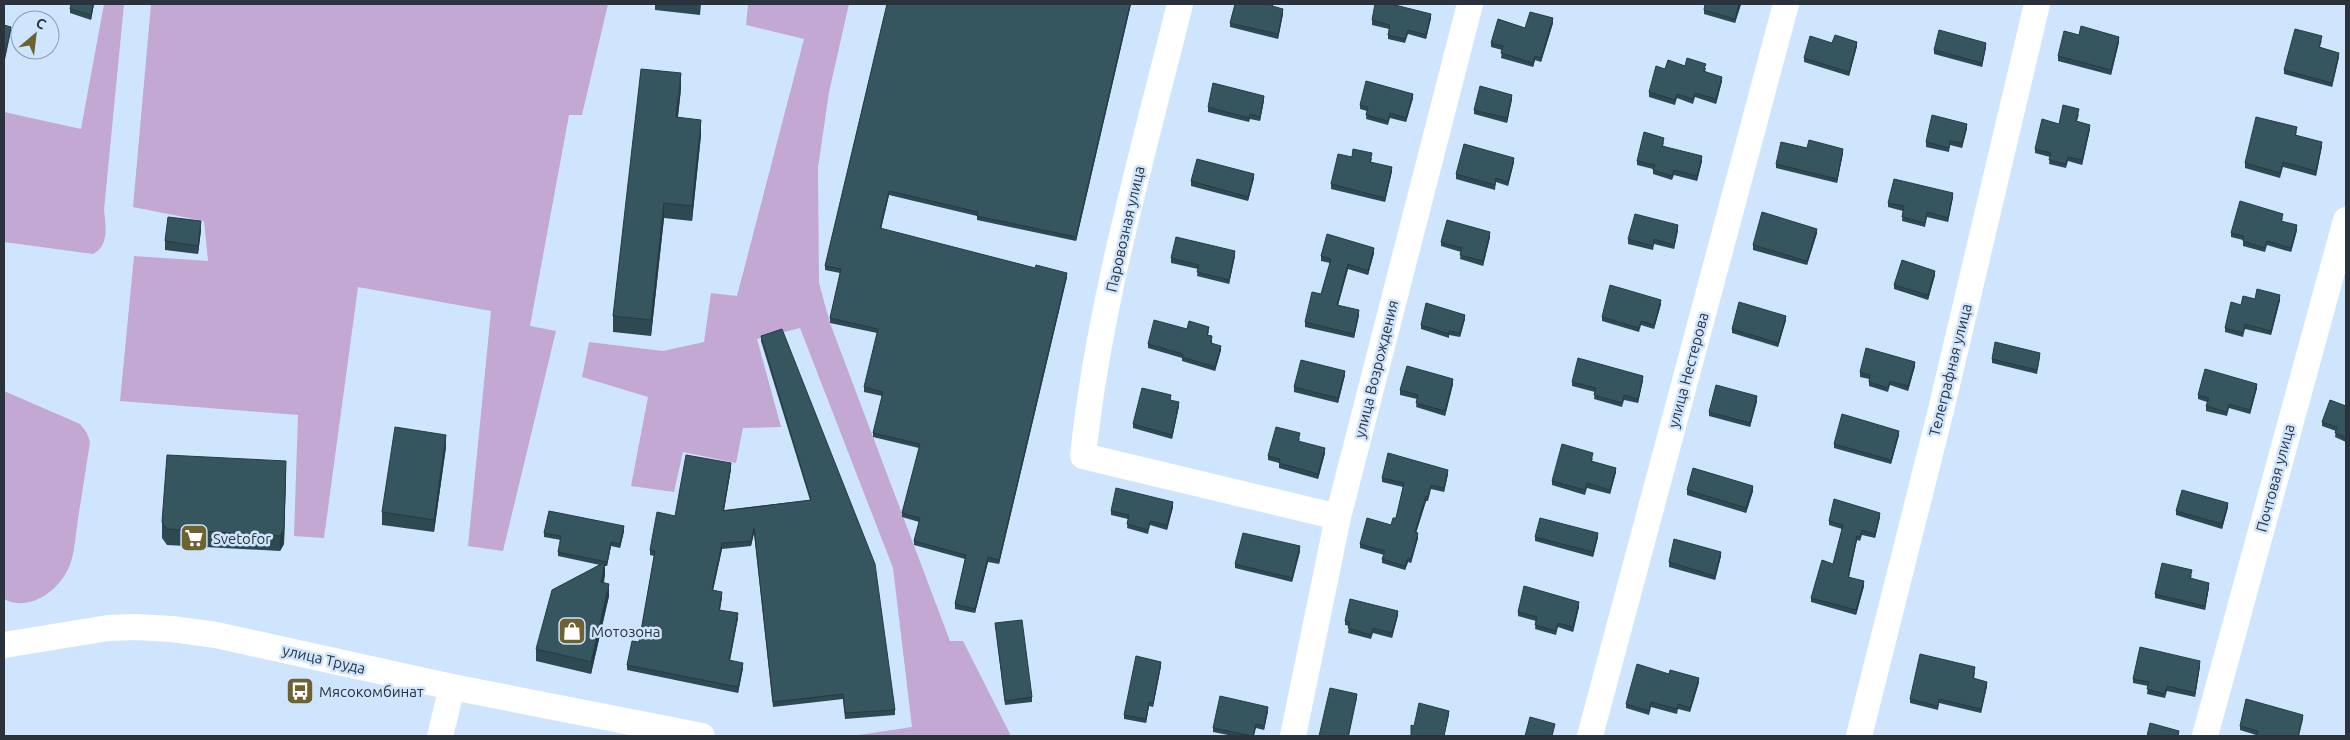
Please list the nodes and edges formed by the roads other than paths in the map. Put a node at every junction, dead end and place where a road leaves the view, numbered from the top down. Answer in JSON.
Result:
{"nodes":[{"id":1,"x":1180,"y":4,"type":"edge"},
{"id":2,"x":1470,"y":4,"type":"edge"},
{"id":3,"x":1786,"y":4,"type":"edge"},
{"id":4,"x":2038,"y":4,"type":"edge"},
{"id":5,"x":2346,"y":220,"type":"edge"},
{"id":6,"x":1338,"y":517,"type":"junction"},
{"id":7,"x":4,"y":645,"type":"edge"},
{"id":8,"x":452,"y":687,"type":"junction"},
{"id":9,"x":440,"y":736,"type":"edge"},
{"id":10,"x":702,"y":736,"type":"edge"},
{"id":11,"x":1293,"y":736,"type":"edge"},
{"id":12,"x":1590,"y":736,"type":"edge"},
{"id":13,"x":1859,"y":736,"type":"edge"},
{"id":14,"x":2205,"y":736,"type":"edge"}],
"edges":[{"from":1,"to":6,"type":"street","name":"Паровозная улица"},
{"from":2,"to":6,"type":"street","name":"улица Возрождения"},
{"from":3,"to":12,"type":"street","name":"улица Нестерова"},
{"from":4,"to":13,"type":"street","name":"Телеграфная улица"},
{"from":5,"to":14,"type":"street","name":"Почтовая улица"},
{"from":6,"to":11,"type":"street","name":"улица Возрождения"},
{"from":7,"to":8,"type":"street","name":"улица Труда"},
{"from":8,"to":9,"type":"street"},
{"from":8,"to":10,"type":"street","name":"улица Труда"}]}
